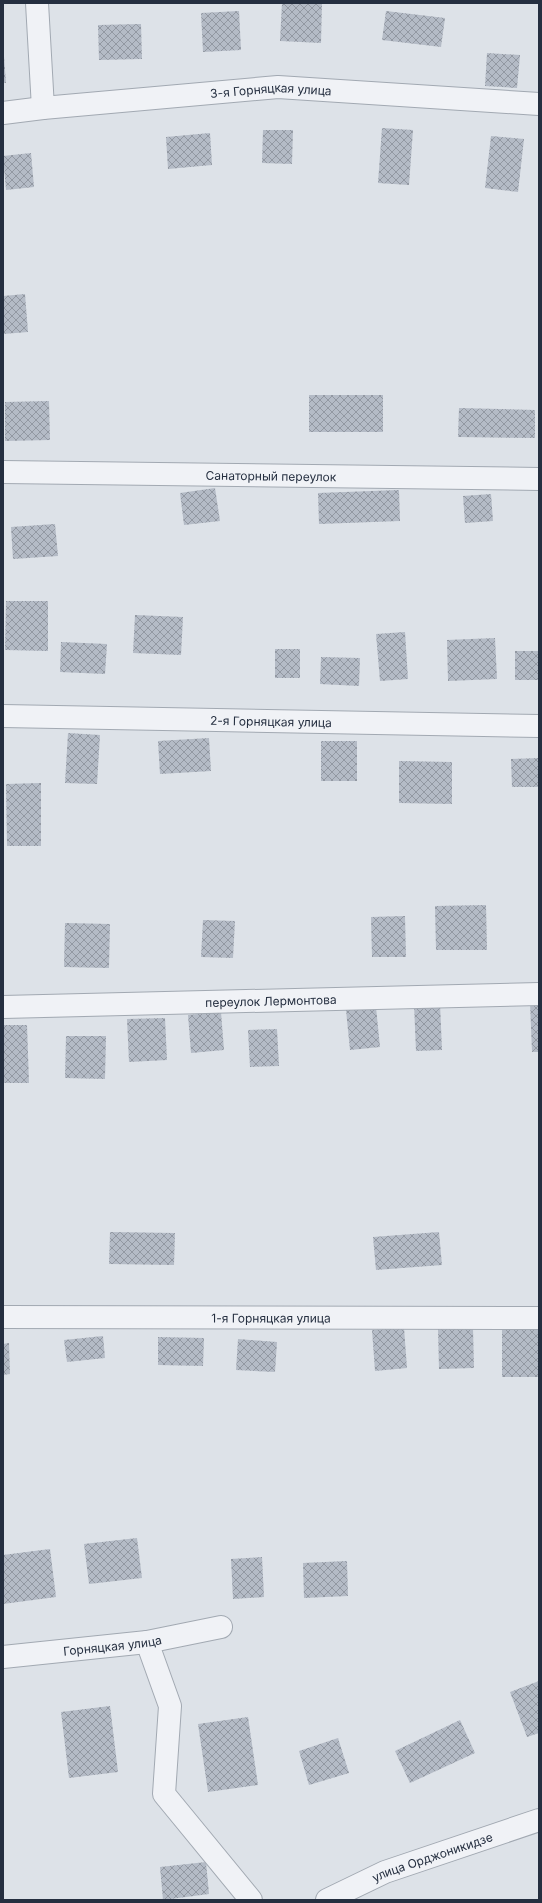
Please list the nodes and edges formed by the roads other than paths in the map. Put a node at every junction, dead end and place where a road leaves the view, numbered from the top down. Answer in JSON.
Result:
{"nodes":[{"id":1,"x":37,"y":3,"type":"edge"},
{"id":2,"x":539,"y":104,"type":"edge"},
{"id":3,"x":43,"y":108,"type":"junction"},
{"id":4,"x":3,"y":113,"type":"edge"},
{"id":5,"x":3,"y":472,"type":"edge"},
{"id":6,"x":539,"y":479,"type":"edge"},
{"id":7,"x":3,"y":716,"type":"edge"},
{"id":8,"x":539,"y":726,"type":"edge"},
{"id":9,"x":539,"y":994,"type":"edge"},
{"id":10,"x":3,"y":1007,"type":"edge"},
{"id":11,"x":3,"y":1316,"type":"edge"},
{"id":12,"x":539,"y":1318,"type":"edge"},
{"id":13,"x":221,"y":1627,"type":"dead end"},
{"id":14,"x":147,"y":1642,"type":"junction"},
{"id":15,"x":3,"y":1658,"type":"edge"},
{"id":16,"x":539,"y":1820,"type":"edge"},
{"id":17,"x":251,"y":1900,"type":"edge"},
{"id":18,"x":328,"y":1900,"type":"edge"}],
"edges":[{"from":1,"to":3,"type":"street"},
{"from":2,"to":3,"type":"street","name":"3-я Горняцкая улица"},
{"from":3,"to":4,"type":"street","name":"3-я Горняцкая улица"},
{"from":5,"to":6,"type":"street","name":"Санаторный переулок"},
{"from":7,"to":8,"type":"street","name":"2-я Горняцкая улица"},
{"from":9,"to":10,"type":"street","name":"переулок Лермонтова"},
{"from":11,"to":12,"type":"street","name":"1-я Горняцкая улица"},
{"from":13,"to":14,"type":"street","name":"Горняцкая улица"},
{"from":14,"to":15,"type":"street","name":"Горняцкая улица"},
{"from":14,"to":17,"type":"street"},
{"from":16,"to":18,"type":"street","name":"улица Орджоникидзе"}]}
